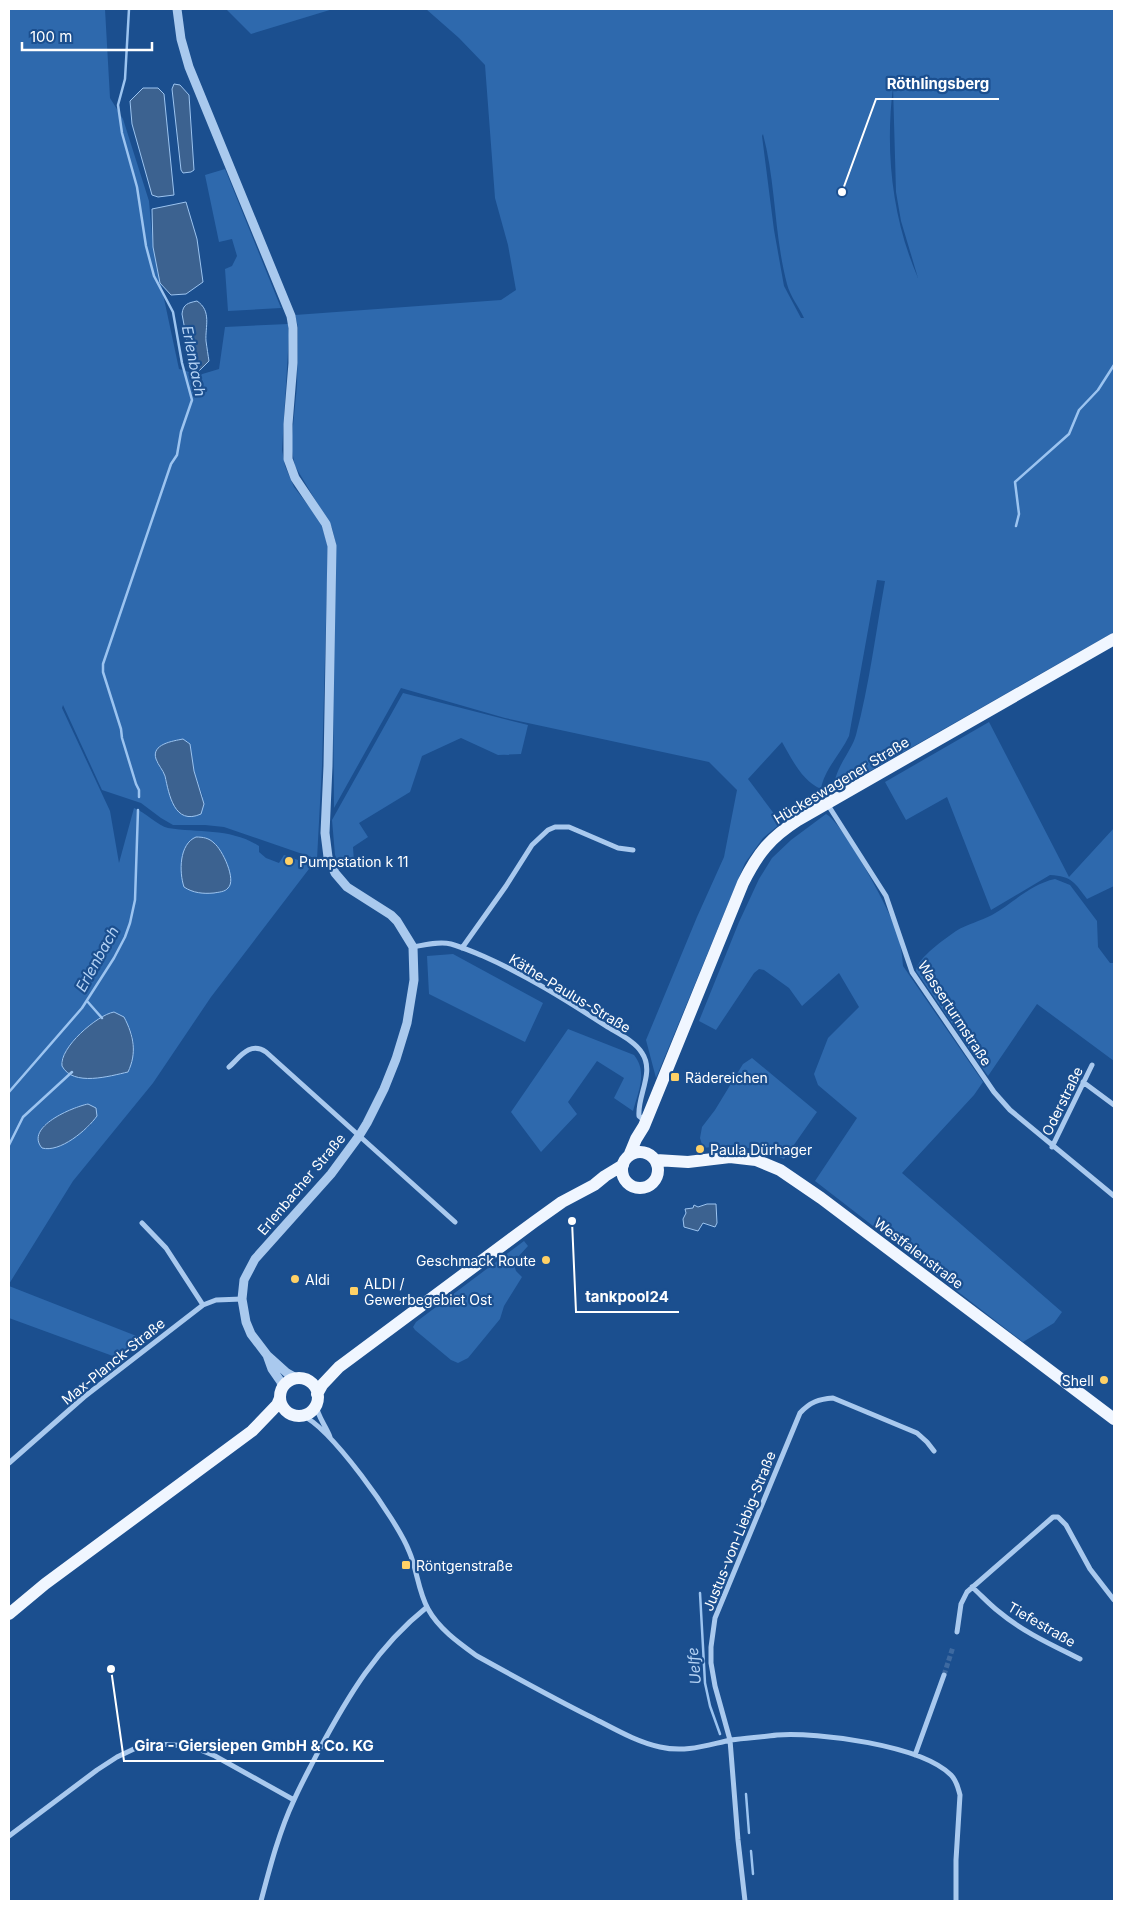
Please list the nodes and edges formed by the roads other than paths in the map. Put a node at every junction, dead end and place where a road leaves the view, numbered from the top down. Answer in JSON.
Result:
{"nodes":[{"id":1,"x":177,"y":9,"type":"edge"},
{"id":2,"x":1114,"y":639,"type":"edge"},
{"id":3,"x":827,"y":805,"type":"junction"},
{"id":4,"x":633,"y":850,"type":"dead end"},
{"id":5,"x":413,"y":947,"type":"junction"},
{"id":6,"x":462,"y":948,"type":"junction"},
{"id":7,"x":1092,"y":1065,"type":"dead end"},
{"id":8,"x":229,"y":1067,"type":"dead end"},
{"id":9,"x":1083,"y":1082,"type":"junction"},
{"id":10,"x":1114,"y":1105,"type":"edge"},
{"id":11,"x":645,"y":1124,"type":"junction"},
{"id":12,"x":360,"y":1136,"type":"junction"},
{"id":13,"x":1052,"y":1147,"type":"junction"},
{"id":14,"x":651,"y":1156,"type":"junction"},
{"id":15,"x":626,"y":1160,"type":"junction"},
{"id":16,"x":688,"y":1162,"type":"junction"},
{"id":17,"x":658,"y":1176,"type":"junction"},
{"id":18,"x":626,"y":1182,"type":"junction"},
{"id":19,"x":594,"y":1185,"type":"junction"},
{"id":20,"x":1114,"y":1196,"type":"edge"},
{"id":21,"x":456,"y":1222,"type":"dead end"},
{"id":22,"x":142,"y":1224,"type":"dead end"},
{"id":23,"x":242,"y":1299,"type":"junction"},
{"id":24,"x":203,"y":1305,"type":"junction"},
{"id":25,"x":267,"y":1355,"type":"junction"},
{"id":26,"x":339,"y":1367,"type":"junction"},
{"id":27,"x":301,"y":1379,"type":"junction"},
{"id":28,"x":281,"y":1393,"type":"junction"},
{"id":29,"x":316,"y":1399,"type":"junction"},
{"id":30,"x":296,"y":1414,"type":"junction"},
{"id":31,"x":1114,"y":1419,"type":"edge"},
{"id":32,"x":252,"y":1431,"type":"junction"},
{"id":33,"x":330,"y":1438,"type":"junction"},
{"id":34,"x":934,"y":1451,"type":"dead end"},
{"id":35,"x":9,"y":1463,"type":"edge"},
{"id":36,"x":972,"y":1587,"type":"junction"},
{"id":37,"x":1114,"y":1600,"type":"edge"},
{"id":38,"x":427,"y":1607,"type":"junction"},
{"id":39,"x":9,"y":1614,"type":"edge"},
{"id":40,"x":957,"y":1632,"type":"dead end"},
{"id":41,"x":1080,"y":1659,"type":"dead end"},
{"id":42,"x":944,"y":1675,"type":"tunnel mouth"},
{"id":43,"x":730,"y":1740,"type":"junction"},
{"id":44,"x":915,"y":1755,"type":"junction"},
{"id":45,"x":294,"y":1800,"type":"junction"},
{"id":46,"x":9,"y":1836,"type":"edge"},
{"id":47,"x":261,"y":1901,"type":"edge"},
{"id":48,"x":745,"y":1901,"type":"edge"},
{"id":49,"x":956,"y":1901,"type":"edge"}],
"edges":[{"from":1,"to":5,"type":"street"},
{"from":2,"to":3,"type":"main road","name":"Hückeswagener Straße"},
{"from":3,"to":11,"type":"main road","name":"Hückeswagener Straße"},
{"from":3,"to":13,"type":"street","name":"Wasserturmstraße"},
{"from":4,"to":6,"type":"street"},
{"from":5,"to":6,"type":"street","name":"Käthe-Paulus-Straße"},
{"from":5,"to":12,"type":"street","name":"Erlenbacher Straße"},
{"from":6,"to":11,"type":"street","name":"Käthe-Paulus-Straße"},
{"from":7,"to":9,"type":"street","name":"Oderstraße"},
{"from":8,"to":12,"type":"street"},
{"from":9,"to":10,"type":"street"},
{"from":9,"to":13,"type":"street","name":"Oderstraße"},
{"from":11,"to":14,"type":"main road","name":"Hückeswagener Straße"},
{"from":11,"to":15,"type":"main road","name":"Hückeswagener Straße"},
{"from":12,"to":21,"type":"street"},
{"from":12,"to":23,"type":"street","name":"Erlenbacher Straße"},
{"from":13,"to":20,"type":"street","name":"Wasserturmstraße"},
{"from":14,"to":15,"type":"main road"},
{"from":14,"to":16,"type":"main road","name":"Westfalenstraße"},
{"from":14,"to":17,"type":"main road"},
{"from":15,"to":18,"type":"main road"},
{"from":15,"to":19,"type":"main road"},
{"from":16,"to":17,"type":"main road","name":"Westfalenstraße"},
{"from":16,"to":31,"type":"main road","name":"Westfalenstraße"},
{"from":17,"to":18,"type":"main road"},
{"from":18,"to":19,"type":"main road"},
{"from":19,"to":26,"type":"main road"},
{"from":22,"to":24,"type":"street"},
{"from":23,"to":24,"type":"street","name":"Max-Planck-Straße"},
{"from":23,"to":25,"type":"street","name":"Erlenbacher Straße"},
{"from":24,"to":35,"type":"street","name":"Max-Planck-Straße"},
{"from":25,"to":27,"type":"street","name":"Erlenbacher Straße"},
{"from":25,"to":28,"type":"street","name":"Erlenbacher Straße"},
{"from":26,"to":27,"type":"main road"},
{"from":26,"to":29,"type":"main road"},
{"from":27,"to":28,"type":"main road"},
{"from":27,"to":29,"type":"main road"},
{"from":28,"to":30,"type":"main road"},
{"from":28,"to":32,"type":"main road"},
{"from":29,"to":30,"type":"main road"},
{"from":29,"to":33,"type":"street"},
{"from":30,"to":32,"type":"main road"},
{"from":30,"to":33,"type":"street"},
{"from":32,"to":39,"type":"main road"},
{"from":33,"to":38,"type":"street"},
{"from":34,"to":43,"type":"street","name":"Justus-von-Liebig-Straße"},
{"from":36,"to":37,"type":"street"},
{"from":36,"to":40,"type":"street"},
{"from":36,"to":41,"type":"street","name":"Tiefestraße"},
{"from":38,"to":43,"type":"street"},
{"from":38,"to":45,"type":"street"},
{"from":42,"to":44,"type":"street"},
{"from":43,"to":44,"type":"street"},
{"from":43,"to":48,"type":"street","name":"Justus-von-Liebig-Straße"},
{"from":44,"to":49,"type":"street"},
{"from":45,"to":46,"type":"street"},
{"from":45,"to":47,"type":"street"}]}
